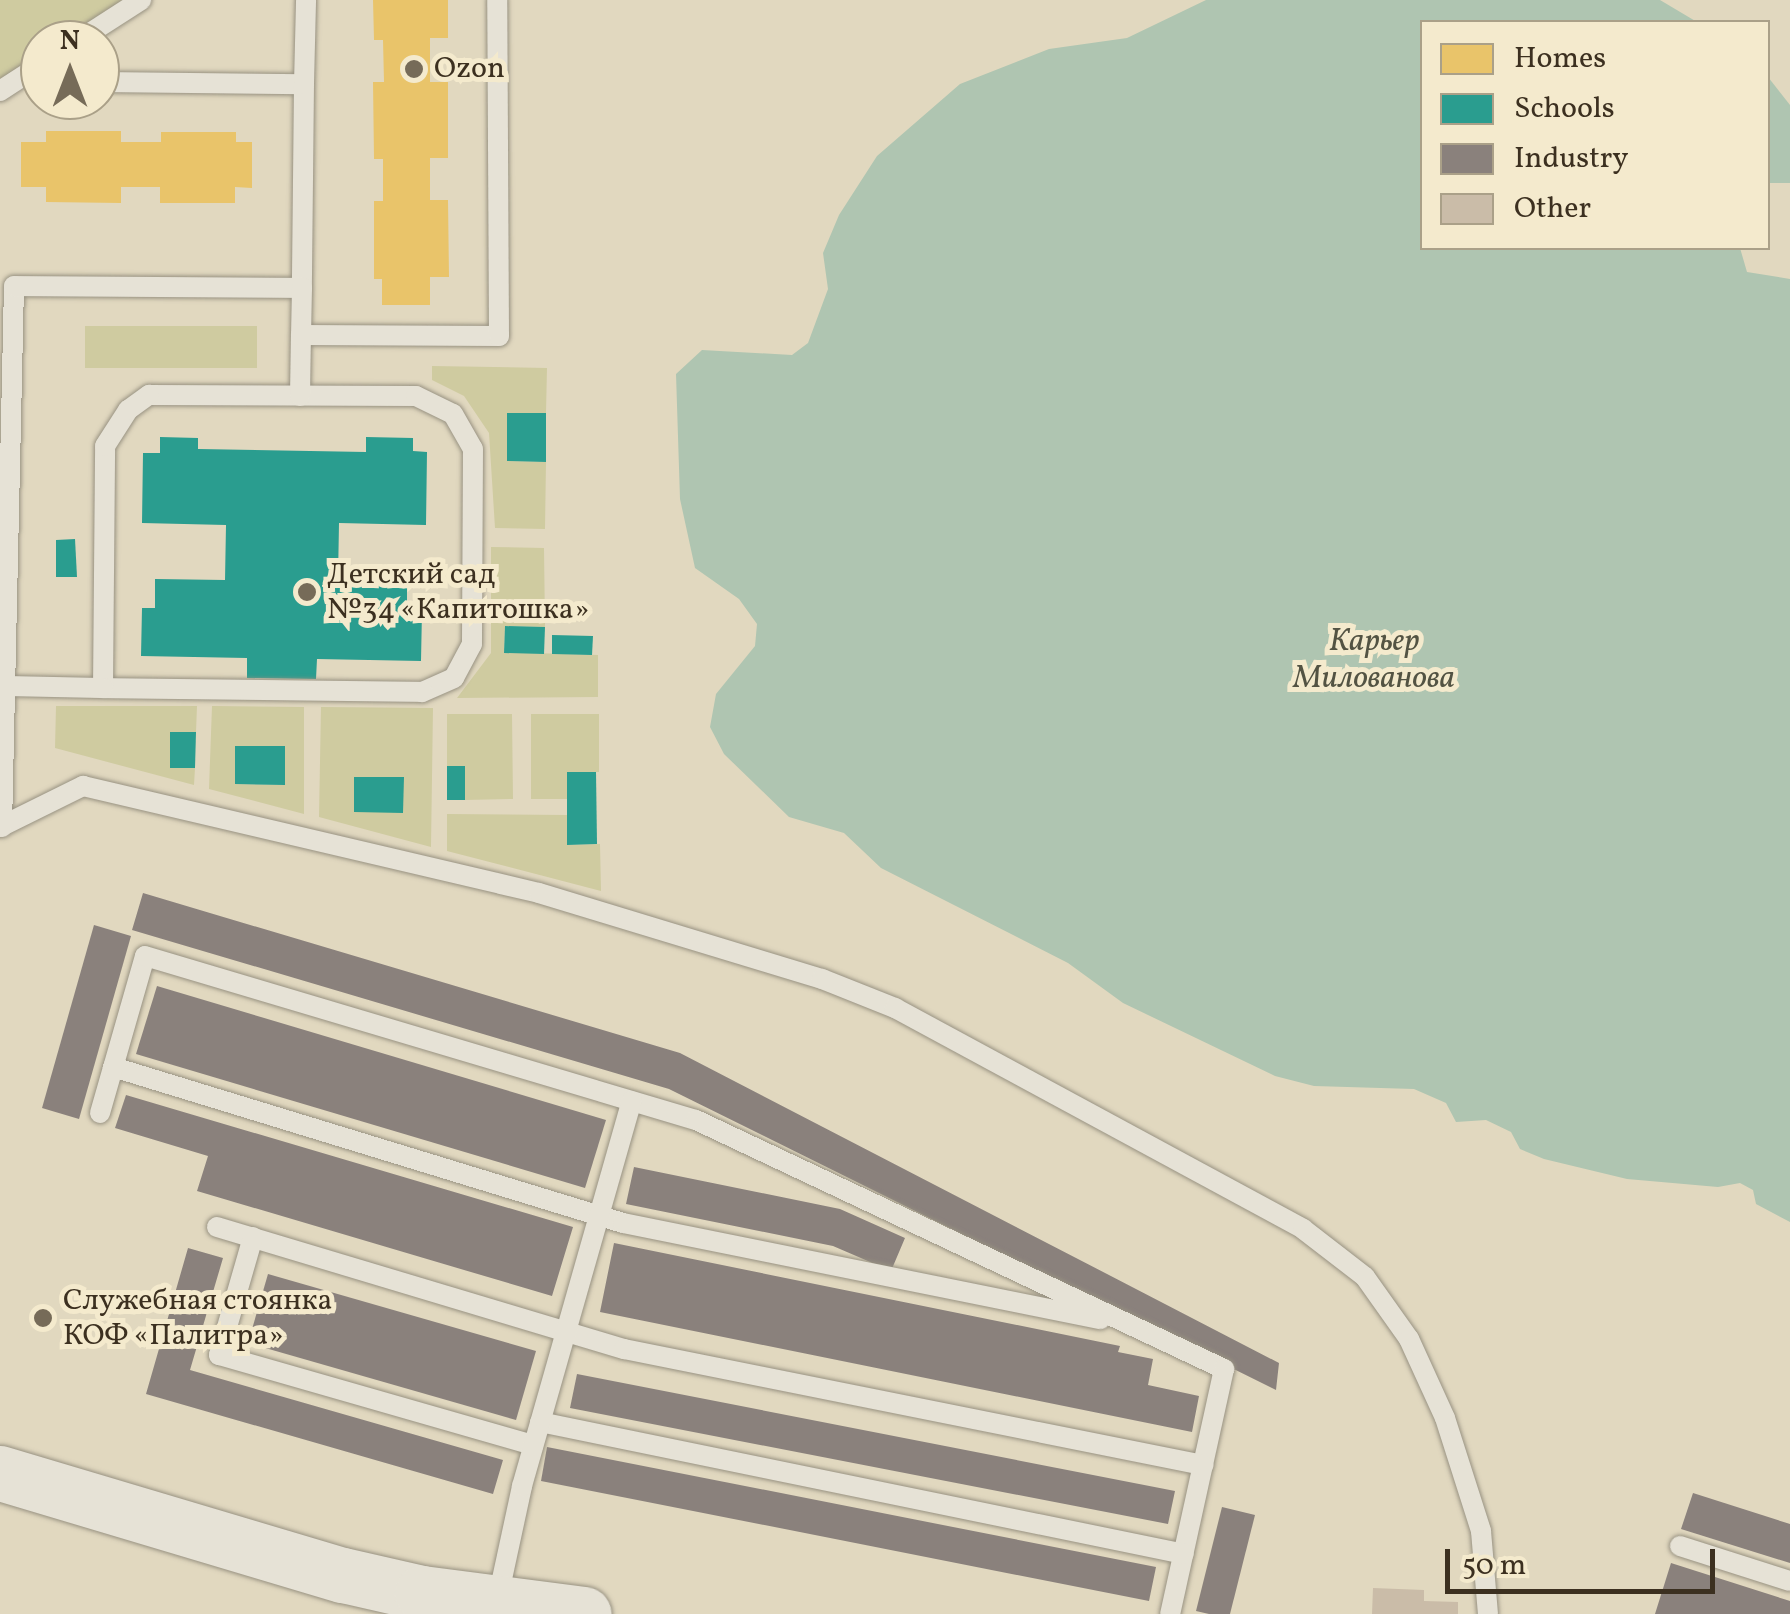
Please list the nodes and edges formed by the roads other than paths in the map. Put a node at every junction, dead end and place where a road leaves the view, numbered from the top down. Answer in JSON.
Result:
{"nodes":[{"id":1,"x":141,"y":0,"type":"edge"},
{"id":2,"x":306,"y":0,"type":"edge"},
{"id":3,"x":498,"y":0,"type":"edge"},
{"id":4,"x":110,"y":20,"type":"edge"},
{"id":5,"x":120,"y":82,"type":"edge"},
{"id":6,"x":304,"y":84,"type":"junction"},
{"id":7,"x":302,"y":288,"type":"junction"},
{"id":8,"x":301,"y":335,"type":"junction"},
{"id":9,"x":300,"y":396,"type":"junction"},
{"id":10,"x":5,"y":686,"type":"junction"},
{"id":11,"x":102,"y":688,"type":"junction"},
{"id":12,"x":1,"y":827,"type":"edge"},
{"id":13,"x":114,"y":1067,"type":"junction"},
{"id":14,"x":632,"y":1101,"type":"junction"},
{"id":15,"x":100,"y":1113,"type":"dead end"},
{"id":16,"x":600,"y":1214,"type":"junction"},
{"id":17,"x":217,"y":1227,"type":"dead end"},
{"id":18,"x":253,"y":1237,"type":"junction"},
{"id":19,"x":1131,"y":1326,"type":"junction"},
{"id":20,"x":567,"y":1329,"type":"junction"},
{"id":21,"x":540,"y":1422,"type":"junction"},
{"id":22,"x":534,"y":1445,"type":"junction"},
{"id":23,"x":1203,"y":1465,"type":"junction"},
{"id":24,"x":0,"y":1473,"type":"edge"},
{"id":25,"x":1680,"y":1546,"type":"dead end"},
{"id":26,"x":1184,"y":1554,"type":"junction"},
{"id":27,"x":1790,"y":1581,"type":"edge"},
{"id":28,"x":497,"y":1604,"type":"junction"},
{"id":29,"x":584,"y":1614,"type":"edge"},
{"id":30,"x":1170,"y":1614,"type":"edge"},
{"id":31,"x":1488,"y":1614,"type":"edge"}],
"edges":[{"from":1,"to":4,"type":"lane"},
{"from":2,"to":6,"type":"lane"},
{"from":3,"to":8,"type":"lane"},
{"from":5,"to":6,"type":"lane"},
{"from":6,"to":7,"type":"lane"},
{"from":7,"to":8,"type":"lane"},
{"from":7,"to":10,"type":"lane"},
{"from":8,"to":9,"type":"lane"},
{"from":9,"to":11,"type":"lane"},
{"from":9,"to":11,"type":"lane"},
{"from":10,"to":11,"type":"lane"},
{"from":10,"to":12,"type":"lane"},
{"from":12,"to":31,"type":"lane"},
{"from":13,"to":14,"type":"lane"},
{"from":13,"to":15,"type":"lane"},
{"from":13,"to":16,"type":"lane"},
{"from":14,"to":16,"type":"lane"},
{"from":14,"to":19,"type":"lane"},
{"from":16,"to":19,"type":"lane"},
{"from":16,"to":20,"type":"lane"},
{"from":17,"to":18,"type":"lane"},
{"from":18,"to":20,"type":"lane"},
{"from":18,"to":22,"type":"lane"},
{"from":19,"to":23,"type":"lane"},
{"from":20,"to":21,"type":"lane"},
{"from":20,"to":23,"type":"lane"},
{"from":21,"to":22,"type":"lane"},
{"from":21,"to":26,"type":"lane"},
{"from":22,"to":28,"type":"lane"},
{"from":23,"to":26,"type":"lane"},
{"from":24,"to":28,"type":"street"},
{"from":25,"to":27,"type":"lane"},
{"from":26,"to":30,"type":"lane"},
{"from":28,"to":29,"type":"street"}]}
